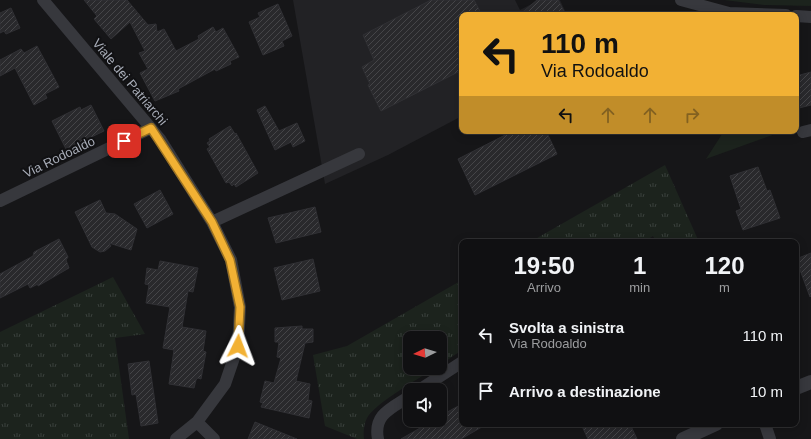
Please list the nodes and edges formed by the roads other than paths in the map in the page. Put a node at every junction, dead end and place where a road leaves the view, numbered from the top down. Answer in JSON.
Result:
{"nodes":[{"id":1,"x":681,"y":0,"type":"edge"},
{"id":2,"x":47,"y":1,"type":"edge"},
{"id":3,"x":725,"y":12,"type":"edge"},
{"id":4,"x":799,"y":16,"type":"edge"},
{"id":5,"x":811,"y":17,"type":"edge"},
{"id":6,"x":151,"y":128,"type":"junction"},
{"id":7,"x":359,"y":154,"type":"dead end"},
{"id":8,"x":0,"y":200,"type":"edge"},
{"id":9,"x":212,"y":222,"type":"junction"},
{"id":10,"x":459,"y":364,"type":"edge"},
{"id":11,"x":811,"y":382,"type":"edge"},
{"id":12,"x":430,"y":383,"type":"edge"},
{"id":13,"x":799,"y":387,"type":"edge"},
{"id":14,"x":403,"y":401,"type":"edge"},
{"id":15,"x":197,"y":422,"type":"junction"},
{"id":16,"x":709,"y":427,"type":"edge"},
{"id":17,"x":765,"y":427,"type":"edge"},
{"id":18,"x":176,"y":439,"type":"edge"},
{"id":19,"x":214,"y":439,"type":"edge"},
{"id":20,"x":378,"y":439,"type":"edge"},
{"id":21,"x":683,"y":439,"type":"edge"},
{"id":22,"x":770,"y":439,"type":"edge"}],
"edges":[{"from":1,"to":3,"type":"street"},
{"from":2,"to":6,"type":"street","name":"Viale dei Patriarchi"},
{"from":4,"to":5,"type":"street"},
{"from":6,"to":8,"type":"street","name":"Via Rodoaldo"},
{"from":6,"to":9,"type":"street","name":"Viale dei Patriarchi"},
{"from":7,"to":9,"type":"street"},
{"from":9,"to":15,"type":"street","name":"Viale dei Patriarchi"},
{"from":10,"to":12,"type":"street"},
{"from":11,"to":13,"type":"street"},
{"from":14,"to":20,"type":"street"},
{"from":15,"to":18,"type":"street","name":"Viale dei Patriarchi"},
{"from":15,"to":19,"type":"street"},
{"from":16,"to":21,"type":"street"},
{"from":17,"to":22,"type":"street"}]}
